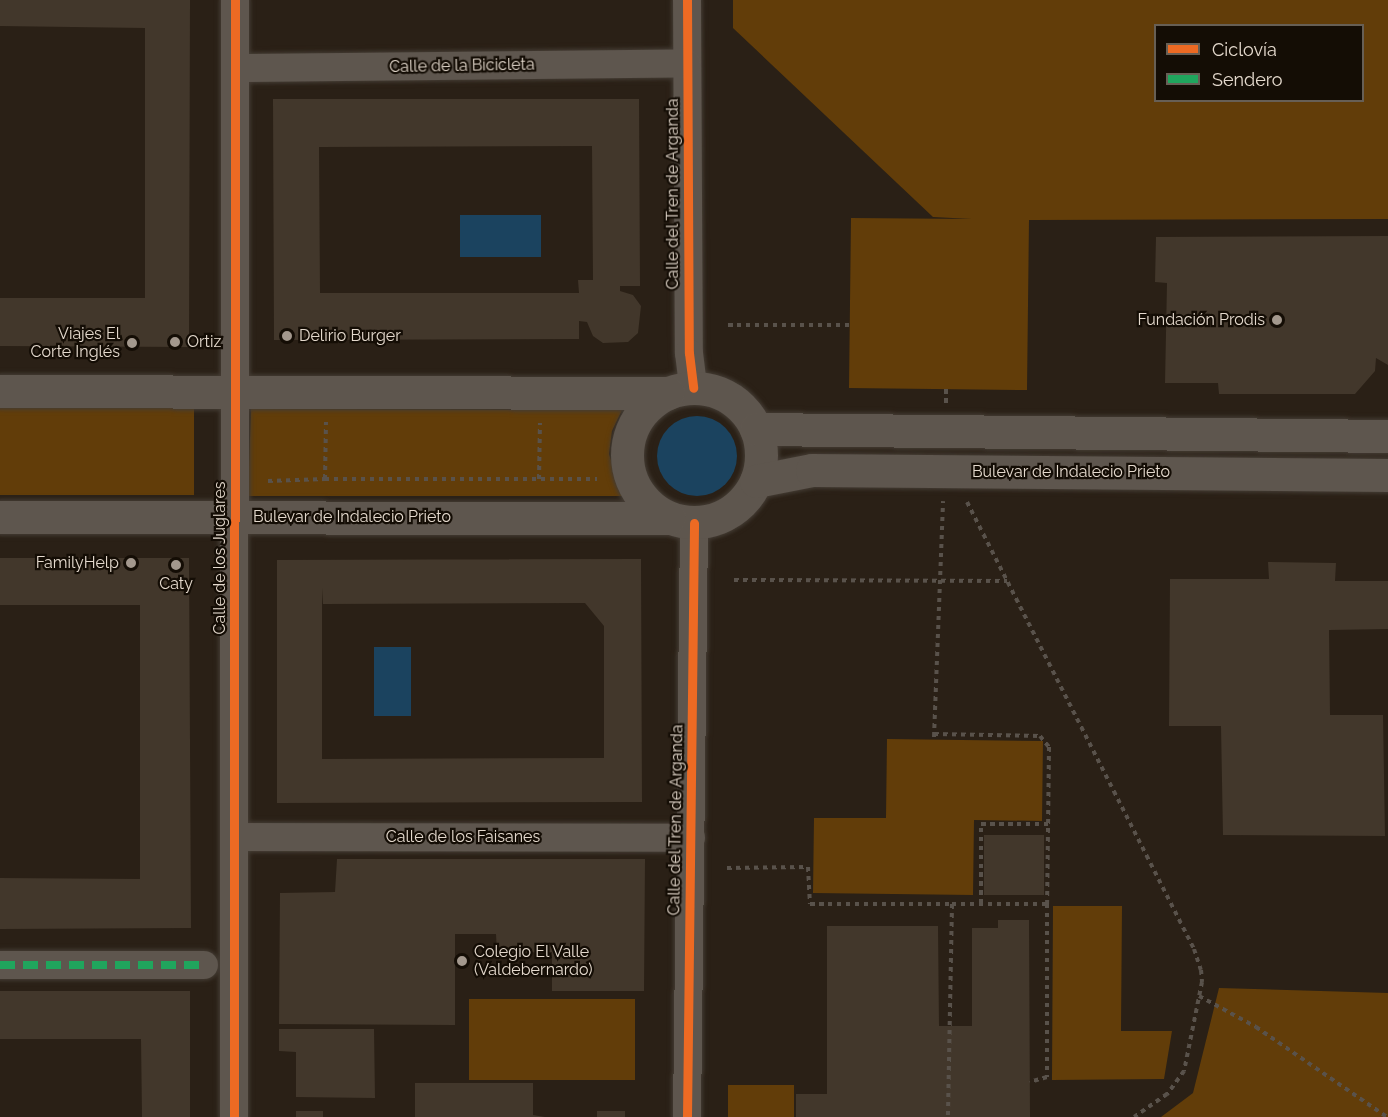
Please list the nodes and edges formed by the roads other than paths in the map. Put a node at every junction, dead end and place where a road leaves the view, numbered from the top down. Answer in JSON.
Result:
{"nodes":[{"id":1,"x":235,"y":0,"type":"edge"},
{"id":2,"x":687,"y":0,"type":"edge"},
{"id":3,"x":687,"y":63,"type":"junction"},
{"id":4,"x":237,"y":68,"type":"junction"},
{"id":5,"x":0,"y":391,"type":"edge"},
{"id":6,"x":235,"y":391,"type":"junction"},
{"id":7,"x":680,"y":391,"type":"junction"},
{"id":8,"x":756,"y":429,"type":"junction"},
{"id":9,"x":1388,"y":436,"type":"edge"},
{"id":10,"x":1388,"y":475,"type":"edge"},
{"id":11,"x":756,"y":481,"type":"junction"},
{"id":12,"x":236,"y":516,"type":"junction"},
{"id":13,"x":0,"y":517,"type":"edge"},
{"id":14,"x":681,"y":520,"type":"junction"},
{"id":15,"x":235,"y":837,"type":"junction"},
{"id":16,"x":691,"y":838,"type":"junction"},
{"id":17,"x":0,"y":965,"type":"edge"},
{"id":18,"x":204,"y":965,"type":"dead end"},
{"id":19,"x":234,"y":1117,"type":"edge"},
{"id":20,"x":687,"y":1117,"type":"edge"}],
"edges":[{"from":1,"to":4,"type":"street","name":"Calle de los Juglares"},
{"from":2,"to":3,"type":"street","name":"Calle del Tren de Arganda"},
{"from":3,"to":4,"type":"street","name":"Calle de la Bicicleta"},
{"from":3,"to":7,"type":"street","name":"Calle del Tren de Arganda"},
{"from":4,"to":6,"type":"street","name":"Calle de los Juglares"},
{"from":5,"to":6,"type":"street"},
{"from":6,"to":7,"type":"street"},
{"from":6,"to":12,"type":"street","name":"Calle de los Juglares"},
{"from":7,"to":8,"type":"street"},
{"from":7,"to":14,"type":"street"},
{"from":8,"to":9,"type":"street"},
{"from":8,"to":11,"type":"street"},
{"from":10,"to":11,"type":"street","name":"Bulevar de Indalecio Prieto"},
{"from":11,"to":14,"type":"street"},
{"from":12,"to":13,"type":"street","name":"Bulevar de Indalecio Prieto"},
{"from":12,"to":14,"type":"street","name":"Bulevar de Indalecio Prieto"},
{"from":12,"to":15,"type":"street","name":"Calle de los Juglares"},
{"from":14,"to":16,"type":"street","name":"Calle del Tren de Arganda"},
{"from":15,"to":16,"type":"street","name":"Calle de los Faisanes"},
{"from":15,"to":19,"type":"street","name":"Calle de los Juglares"},
{"from":16,"to":20,"type":"street","name":"Calle del Tren de Arganda"},
{"from":17,"to":18,"type":"street"}]}
